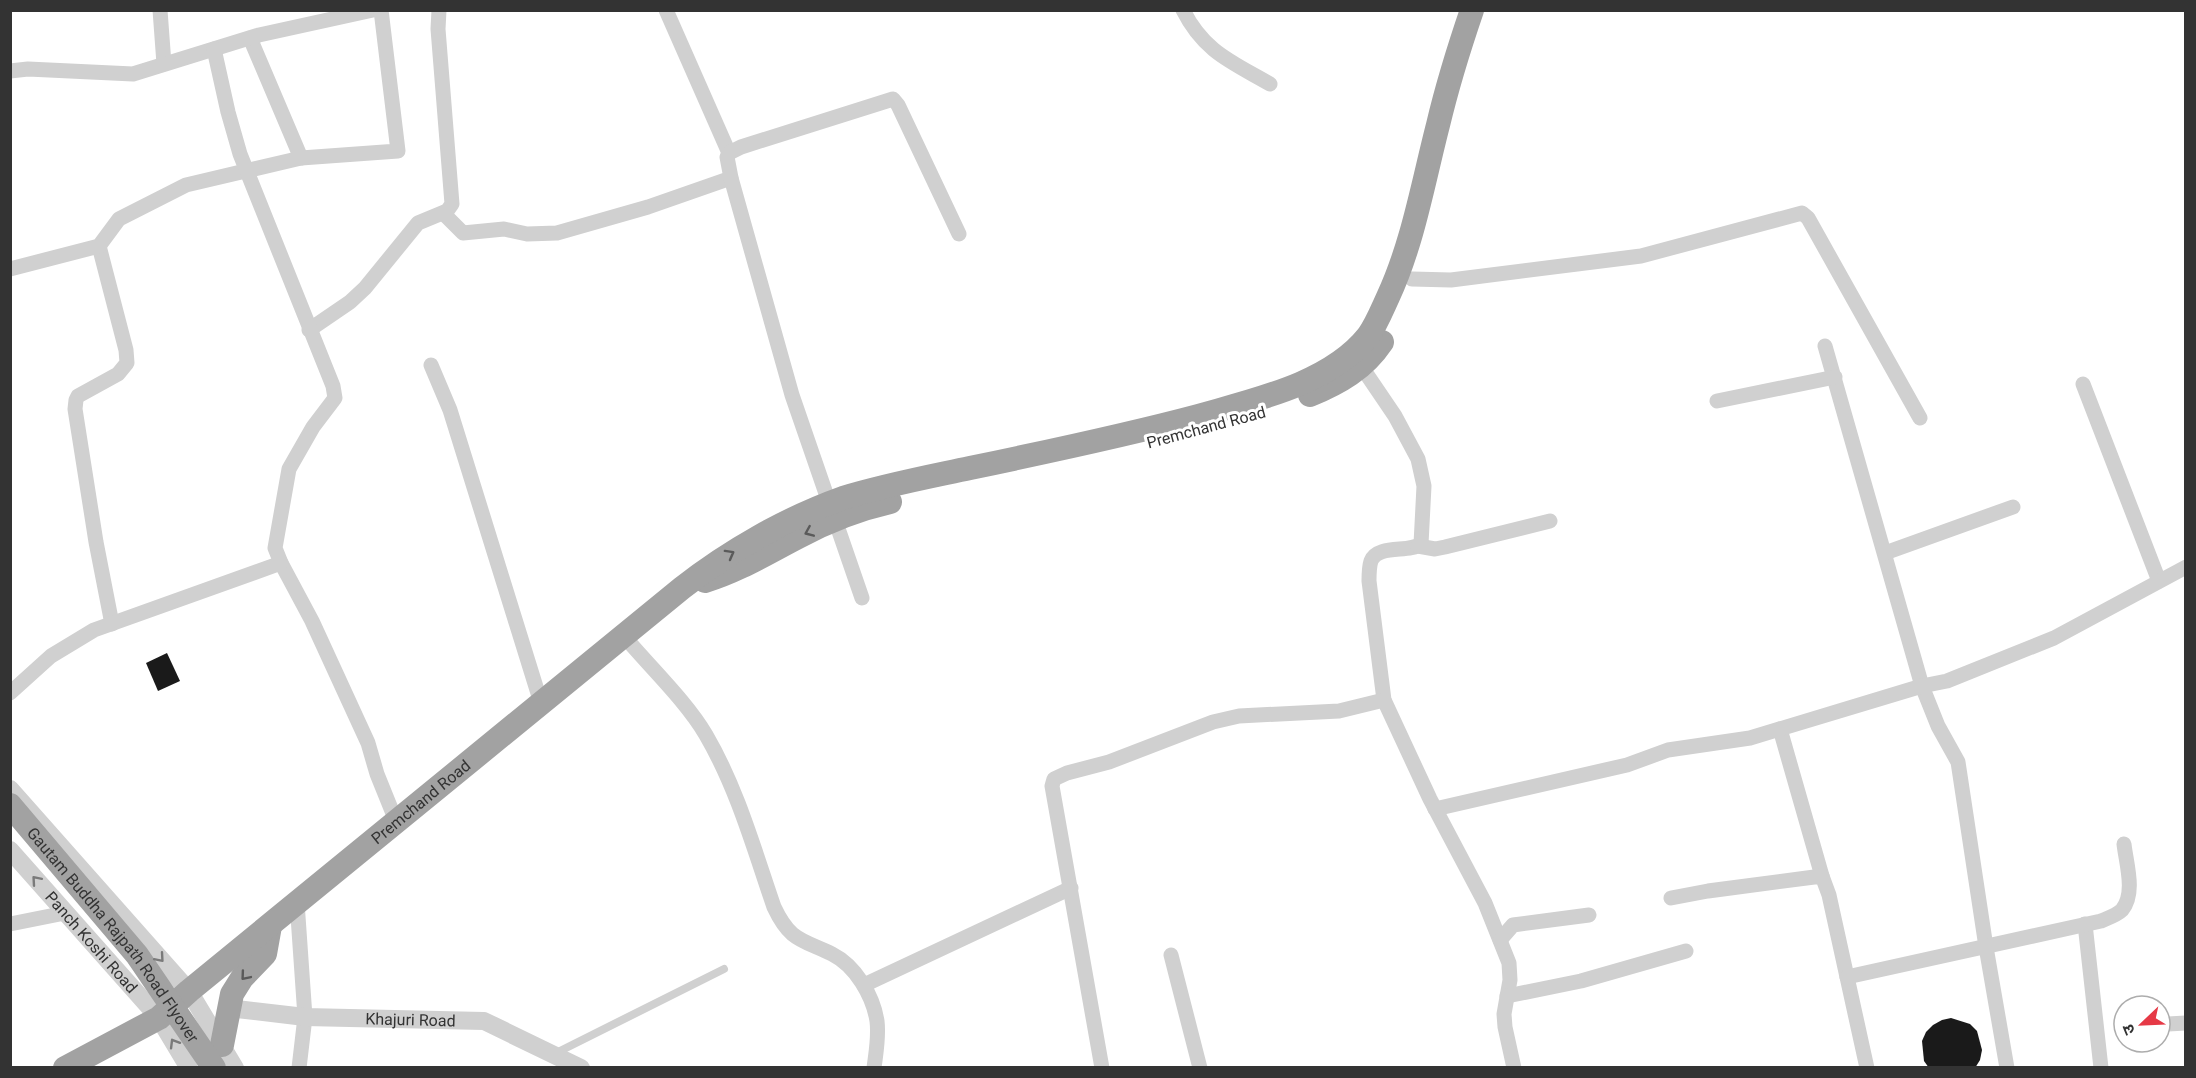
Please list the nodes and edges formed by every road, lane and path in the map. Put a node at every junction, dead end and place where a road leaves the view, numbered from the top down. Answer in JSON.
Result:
{"nodes":[{"id":1,"x":160,"y":10,"type":"edge"},
{"id":2,"x":439,"y":10,"type":"edge"},
{"id":3,"x":666,"y":10,"type":"edge"},
{"id":4,"x":1183,"y":10,"type":"edge"},
{"id":5,"x":1472,"y":10,"type":"edge"},
{"id":6,"x":1490,"y":10,"type":"edge"},
{"id":7,"x":371,"y":11,"type":"edge"},
{"id":8,"x":250,"y":38,"type":"junction"},
{"id":9,"x":214,"y":49,"type":"junction"},
{"id":10,"x":164,"y":64,"type":"junction"},
{"id":11,"x":10,"y":71,"type":"edge"},
{"id":12,"x":1270,"y":84,"type":"dead end"},
{"id":13,"x":729,"y":153,"type":"junction"},
{"id":14,"x":301,"y":158,"type":"junction"},
{"id":15,"x":248,"y":170,"type":"junction"},
{"id":16,"x":732,"y":178,"type":"junction"},
{"id":17,"x":443,"y":213,"type":"junction"},
{"id":18,"x":959,"y":234,"type":"dead end"},
{"id":19,"x":99,"y":246,"type":"junction"},
{"id":20,"x":10,"y":269,"type":"edge"},
{"id":21,"x":1412,"y":279,"type":"junction"},
{"id":22,"x":309,"y":330,"type":"junction"},
{"id":23,"x":1825,"y":346,"type":"dead end"},
{"id":24,"x":1356,"y":360,"type":"junction"},
{"id":25,"x":431,"y":365,"type":"dead end"},
{"id":26,"x":1835,"y":378,"type":"junction"},
{"id":27,"x":2082,"y":384,"type":"dead end"},
{"id":28,"x":1717,"y":401,"type":"dead end"},
{"id":29,"x":1920,"y":418,"type":"dead end"},
{"id":30,"x":2013,"y":507,"type":"dead end"},
{"id":31,"x":833,"y":513,"type":"junction"},
{"id":32,"x":1550,"y":521,"type":"dead end"},
{"id":33,"x":1418,"y":546,"type":"junction"},
{"id":34,"x":1885,"y":553,"type":"junction"},
{"id":35,"x":281,"y":563,"type":"junction"},
{"id":36,"x":2186,"y":567,"type":"edge"},
{"id":37,"x":2159,"y":581,"type":"junction"},
{"id":38,"x":862,"y":598,"type":"dead end"},
{"id":39,"x":112,"y":624,"type":"junction"},
{"id":40,"x":624,"y":636,"type":"junction"},
{"id":41,"x":1922,"y":686,"type":"junction"},
{"id":42,"x":10,"y":693,"type":"edge"},
{"id":43,"x":1384,"y":700,"type":"junction"},
{"id":44,"x":541,"y":703,"type":"junction"},
{"id":45,"x":1780,"y":729,"type":"junction"},
{"id":46,"x":10,"y":789,"type":"edge"},
{"id":47,"x":10,"y":805,"type":"edge"},
{"id":48,"x":1435,"y":809,"type":"junction"},
{"id":49,"x":396,"y":822,"type":"junction"},
{"id":50,"x":2124,"y":844,"type":"dead end"},
{"id":51,"x":10,"y":850,"type":"edge"},
{"id":52,"x":1822,"y":876,"type":"junction"},
{"id":53,"x":1071,"y":888,"type":"junction"},
{"id":54,"x":1671,"y":898,"type":"dead end"},
{"id":55,"x":297,"y":902,"type":"junction"},
{"id":56,"x":65,"y":913,"type":"junction"},
{"id":57,"x":1589,"y":915,"type":"dead end"},
{"id":58,"x":10,"y":924,"type":"edge"},
{"id":59,"x":2085,"y":924,"type":"junction"},
{"id":60,"x":270,"y":926,"type":"junction"},
{"id":61,"x":1500,"y":940,"type":"junction"},
{"id":62,"x":1986,"y":946,"type":"junction"},
{"id":63,"x":1686,"y":951,"type":"dead end"},
{"id":64,"x":1171,"y":955,"type":"dead end"},
{"id":65,"x":724,"y":969,"type":"dead end"},
{"id":66,"x":1847,"y":977,"type":"junction"},
{"id":67,"x":864,"y":985,"type":"junction"},
{"id":68,"x":189,"y":991,"type":"junction"},
{"id":69,"x":1507,"y":996,"type":"junction"},
{"id":70,"x":228,"y":1008,"type":"junction"},
{"id":71,"x":305,"y":1017,"type":"junction"},
{"id":72,"x":159,"y":1018,"type":"junction"},
{"id":73,"x":222,"y":1045,"type":"junction"},
{"id":74,"x":555,"y":1054,"type":"junction"},
{"id":75,"x":81,"y":1064,"type":"edge"},
{"id":76,"x":189,"y":1068,"type":"edge"},
{"id":77,"x":214,"y":1068,"type":"edge"},
{"id":78,"x":235,"y":1068,"type":"edge"},
{"id":79,"x":299,"y":1068,"type":"edge"},
{"id":80,"x":581,"y":1068,"type":"edge"},
{"id":81,"x":874,"y":1068,"type":"edge"},
{"id":82,"x":1102,"y":1068,"type":"edge"},
{"id":83,"x":1200,"y":1068,"type":"edge"},
{"id":84,"x":1515,"y":1068,"type":"edge"},
{"id":85,"x":1867,"y":1068,"type":"edge"},
{"id":86,"x":2007,"y":1068,"type":"edge"},
{"id":87,"x":2101,"y":1068,"type":"edge"}],
"edges":[{"from":1,"to":10,"type":"street"},
{"from":2,"to":17,"type":"street"},
{"from":3,"to":13,"type":"street"},
{"from":4,"to":12,"type":"street"},
{"from":5,"to":24,"type":"highway","name":"Premchand Road"},
{"from":6,"to":21,"type":"highway","name":"Premchand Road"},
{"from":7,"to":8,"type":"street"},
{"from":7,"to":14,"type":"street"},
{"from":8,"to":9,"type":"street"},
{"from":8,"to":14,"type":"street"},
{"from":9,"to":10,"type":"street"},
{"from":9,"to":15,"type":"street"},
{"from":10,"to":11,"type":"street"},
{"from":13,"to":16,"type":"street"},
{"from":13,"to":18,"type":"street"},
{"from":14,"to":15,"type":"street"},
{"from":15,"to":19,"type":"street"},
{"from":15,"to":22,"type":"street"},
{"from":16,"to":17,"type":"street"},
{"from":16,"to":31,"type":"street"},
{"from":17,"to":22,"type":"street"},
{"from":19,"to":20,"type":"street"},
{"from":19,"to":39,"type":"street"},
{"from":21,"to":24,"type":"highway","name":"Premchand Road"},
{"from":21,"to":29,"type":"street"},
{"from":22,"to":35,"type":"street"},
{"from":23,"to":26,"type":"street"},
{"from":24,"to":31,"type":"highway","name":"Premchand Road"},
{"from":24,"to":33,"type":"street"},
{"from":25,"to":44,"type":"street"},
{"from":26,"to":28,"type":"street"},
{"from":26,"to":34,"type":"street"},
{"from":27,"to":37,"type":"street"},
{"from":30,"to":34,"type":"street"},
{"from":31,"to":38,"type":"street"},
{"from":31,"to":40,"type":"highway","name":"Premchand Road"},
{"from":32,"to":33,"type":"street"},
{"from":33,"to":43,"type":"street"},
{"from":34,"to":41,"type":"street"},
{"from":35,"to":39,"type":"street"},
{"from":35,"to":49,"type":"street"},
{"from":36,"to":37,"type":"street"},
{"from":37,"to":41,"type":"street"},
{"from":39,"to":42,"type":"street"},
{"from":40,"to":44,"type":"highway","name":"Premchand Road"},
{"from":40,"to":67,"type":"street"},
{"from":41,"to":45,"type":"street"},
{"from":41,"to":62,"type":"street"},
{"from":43,"to":48,"type":"street"},
{"from":43,"to":53,"type":"street"},
{"from":44,"to":49,"type":"highway","name":"Premchand Road"},
{"from":45,"to":48,"type":"street"},
{"from":45,"to":52,"type":"street"},
{"from":46,"to":68,"type":"street","one_way":true},
{"from":47,"to":77,"type":"highway","name":"Gautam Buddha Rajpath Road Flyover","bridge":true},
{"from":48,"to":61,"type":"street"},
{"from":49,"to":55,"type":"highway","name":"Premchand Road"},
{"from":50,"to":59,"type":"street"},
{"from":56,"to":51,"type":"street","name":"Panch Koshi Road","one_way":true},
{"from":52,"to":54,"type":"street"},
{"from":52,"to":66,"type":"street"},
{"from":53,"to":67,"type":"street"},
{"from":53,"to":82,"type":"street"},
{"from":55,"to":60,"type":"highway","name":"Premchand Road"},
{"from":55,"to":71,"type":"street"},
{"from":56,"to":58,"type":"street"},
{"from":56,"to":72,"type":"street","name":"Panch Koshi Road"},
{"from":57,"to":61,"type":"street"},
{"from":59,"to":62,"type":"street"},
{"from":59,"to":87,"type":"street"},
{"from":60,"to":68,"type":"highway","name":"Premchand Road"},
{"from":60,"to":70,"type":"highway","one_way":true},
{"from":61,"to":69,"type":"street"},
{"from":62,"to":66,"type":"street"},
{"from":62,"to":86,"type":"street"},
{"from":63,"to":69,"type":"street"},
{"from":64,"to":83,"type":"street"},
{"from":65,"to":74,"type":"lane"},
{"from":66,"to":85,"type":"street"},
{"from":67,"to":81,"type":"street"},
{"from":68,"to":72,"type":"highway","name":"Premchand Road"},
{"from":68,"to":73,"type":"street"},
{"from":69,"to":84,"type":"street"},
{"from":70,"to":71,"type":"street","name":"Khajuri Road"},
{"from":70,"to":73,"type":"highway"},
{"from":71,"to":74,"type":"street","name":"Khajuri Road"},
{"from":71,"to":79,"type":"street"},
{"from":72,"to":75,"type":"highway","name":"Premchand Road"},
{"from":76,"to":72,"type":"street","name":"Panch Koshi Road","one_way":true},
{"from":73,"to":78,"type":"street"},
{"from":74,"to":80,"type":"street","name":"Khajuri Road"}]}
